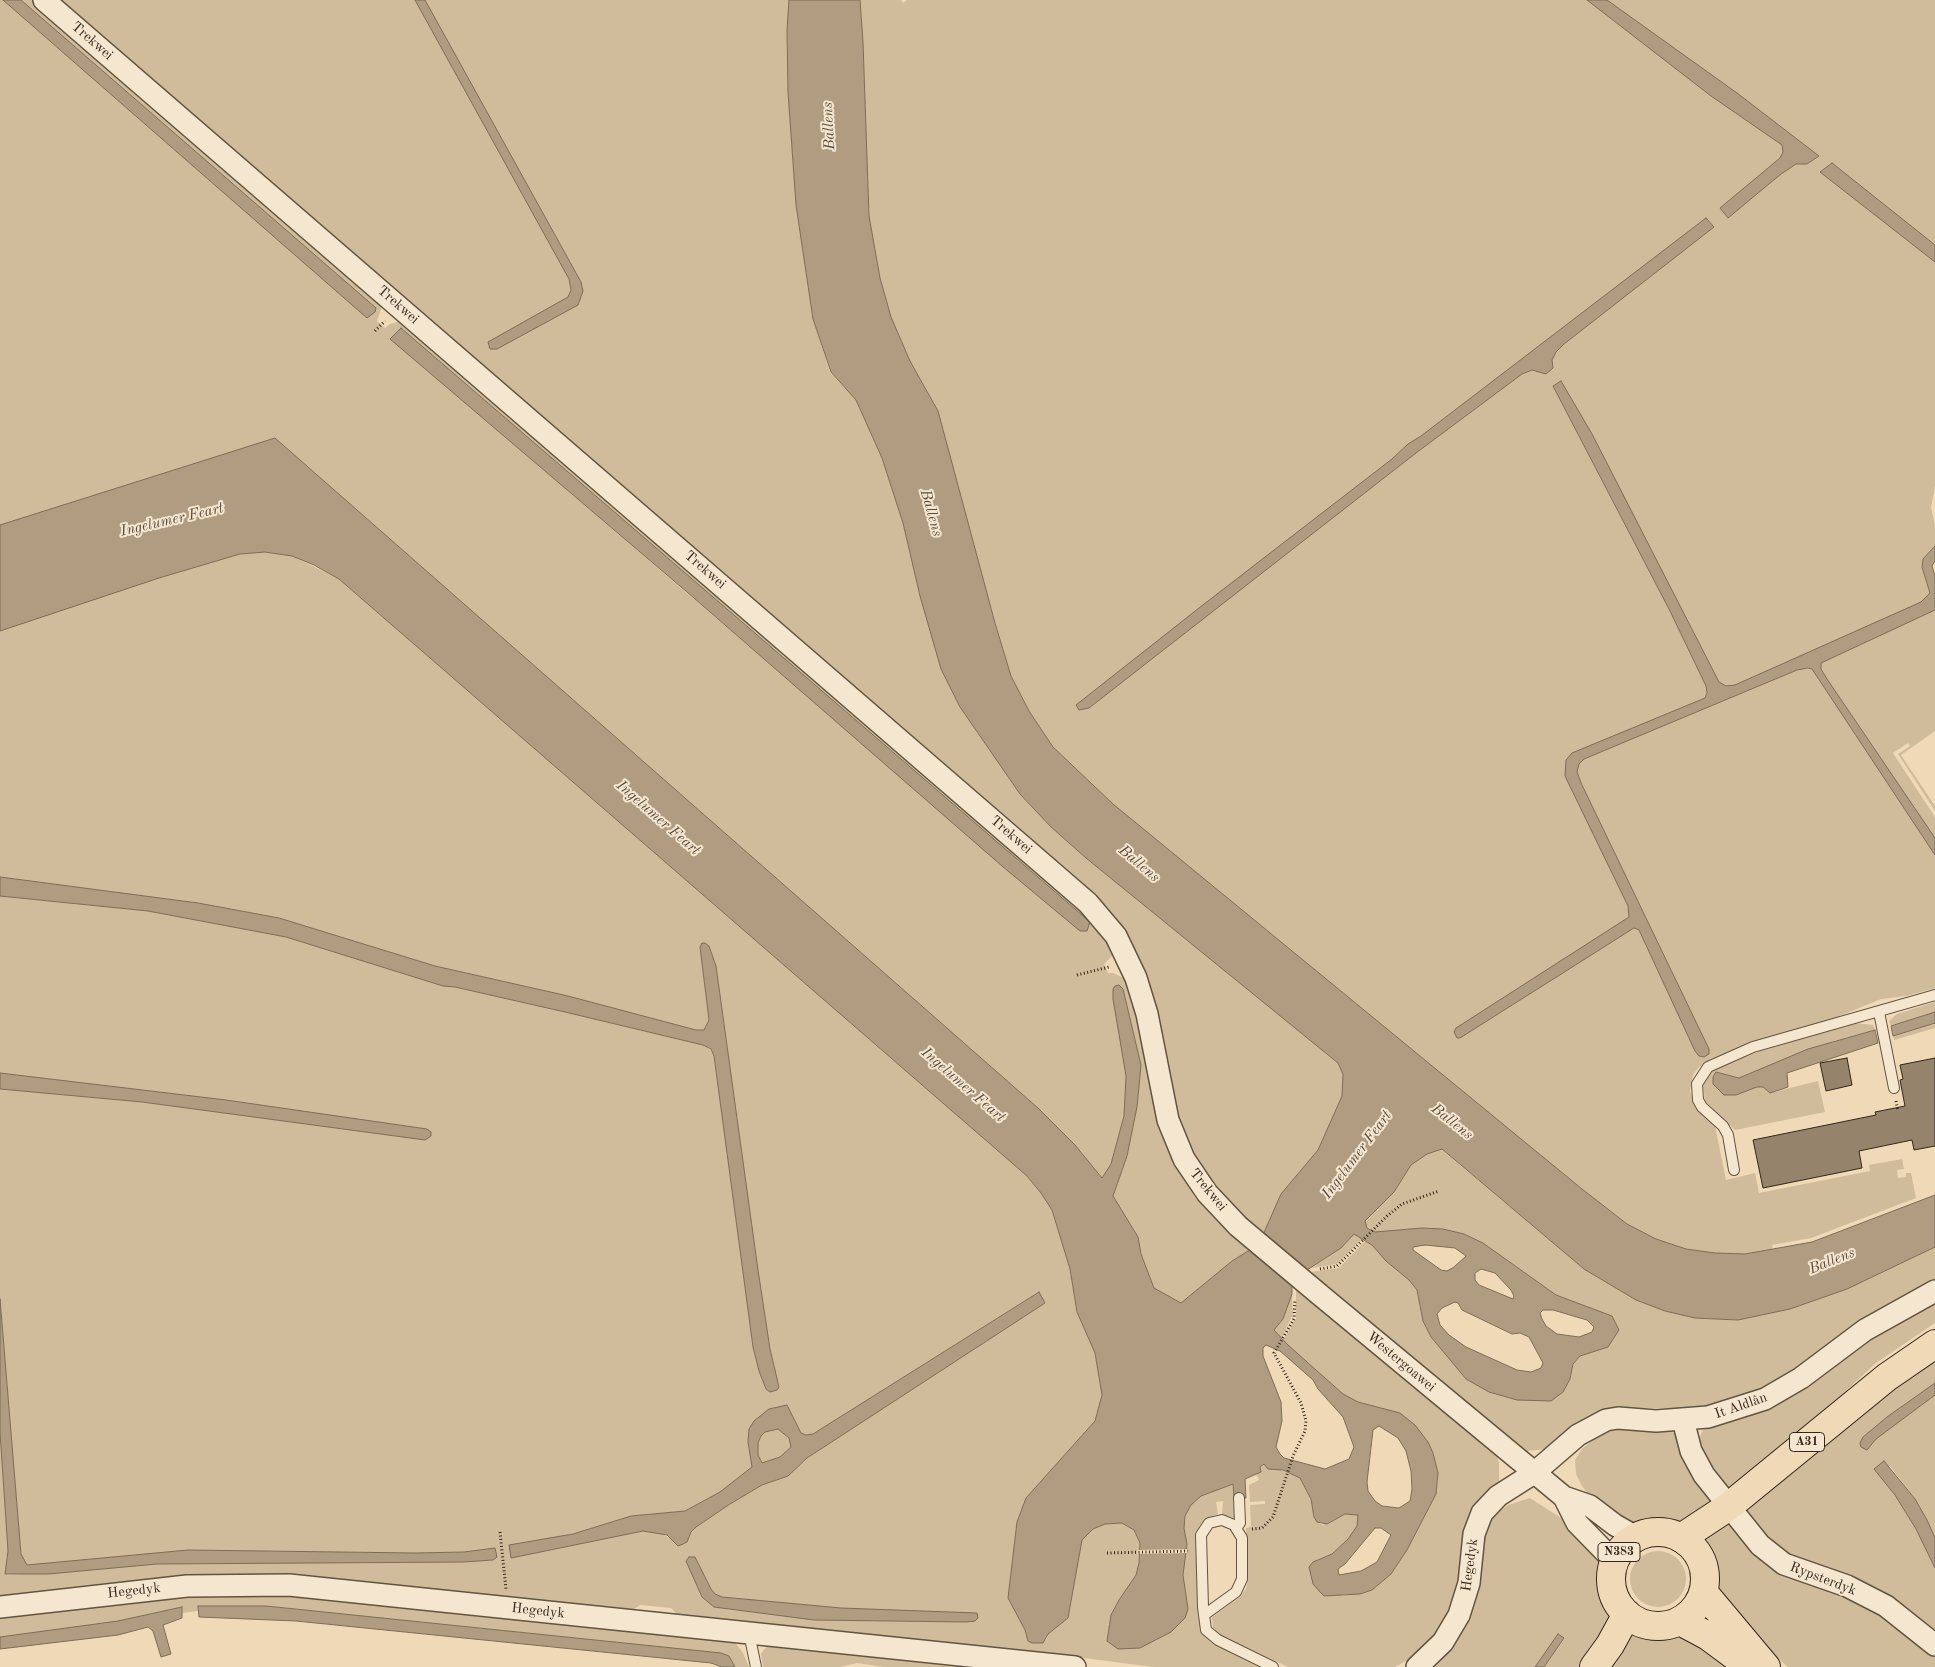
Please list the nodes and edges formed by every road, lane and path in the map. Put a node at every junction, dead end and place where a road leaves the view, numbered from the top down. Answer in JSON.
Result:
{"nodes":[{"id":1,"x":44,"y":0,"type":"edge"},
{"id":2,"x":381,"y":324,"type":"dead end"},
{"id":3,"x":375,"y":331,"type":"dead end"},
{"id":4,"x":1105,"y":968,"type":"dead end"},
{"id":5,"x":1077,"y":975,"type":"dead end"},
{"id":6,"x":1935,"y":994,"type":"edge"},
{"id":7,"x":1879,"y":1012,"type":"junction"},
{"id":8,"x":1894,"y":1088,"type":"dead end"},
{"id":9,"x":1734,"y":1170,"type":"dead end"},
{"id":10,"x":1439,"y":1191,"type":"dead end"},
{"id":11,"x":1238,"y":1226,"type":"joint"},
{"id":12,"x":1316,"y":1269,"type":"dead end"},
{"id":13,"x":1935,"y":1291,"type":"edge"},
{"id":14,"x":1294,"y":1295,"type":"dead end"},
{"id":15,"x":1935,"y":1344,"type":"edge"},
{"id":16,"x":1683,"y":1420,"type":"junction"},
{"id":17,"x":1534,"y":1473,"type":"junction"},
{"id":18,"x":1240,"y":1498,"type":"dead end"},
{"id":19,"x":1564,"y":1498,"type":"junction"},
{"id":20,"x":1728,"y":1507,"type":"junction"},
{"id":21,"x":1238,"y":1530,"type":"junction"},
{"id":22,"x":500,"y":1532,"type":"dead end"},
{"id":23,"x":1636,"y":1537,"type":"junction"},
{"id":24,"x":1681,"y":1538,"type":"junction"},
{"id":25,"x":1188,"y":1551,"type":"dead end"},
{"id":26,"x":1107,"y":1553,"type":"dead end"},
{"id":27,"x":1614,"y":1561,"type":"junction"},
{"id":28,"x":1704,"y":1593,"type":"junction"},
{"id":29,"x":0,"y":1606,"type":"edge"},
{"id":30,"x":507,"y":1608,"type":"junction"},
{"id":31,"x":1627,"y":1614,"type":"junction"},
{"id":32,"x":1204,"y":1615,"type":"junction"},
{"id":33,"x":1680,"y":1621,"type":"junction"},
{"id":34,"x":750,"y":1633,"type":"junction"},
{"id":35,"x":1935,"y":1645,"type":"edge"},
{"id":36,"x":756,"y":1667,"type":"edge"},
{"id":37,"x":1075,"y":1667,"type":"edge"},
{"id":38,"x":1273,"y":1667,"type":"edge"},
{"id":39,"x":1417,"y":1667,"type":"edge"},
{"id":40,"x":1594,"y":1667,"type":"edge"},
{"id":41,"x":1750,"y":1667,"type":"edge"},
{"id":42,"x":1766,"y":1667,"type":"edge"}],
"edges":[{"from":1,"to":11,"type":"street","name":"Trekwei"},
{"from":2,"to":3,"type":"path"},
{"from":4,"to":5,"type":"path"},
{"from":6,"to":7,"type":"lane"},
{"from":7,"to":8,"type":"lane"},
{"from":7,"to":9,"type":"lane"},
{"from":10,"to":12,"type":"path"},
{"from":11,"to":17,"type":"street","name":"Westergoawei","bridge":true},
{"from":13,"to":16,"type":"street","name":"It Aldlân"},
{"from":14,"to":21,"type":"path"},
{"from":15,"to":20,"type":"highway","number":"A31"},
{"from":16,"to":17,"type":"street","name":"It Aldlân"},
{"from":16,"to":20,"type":"street","name":"Rypsterdyk"},
{"from":17,"to":19,"type":"street","name":"Westergoawei"},
{"from":17,"to":39,"type":"street","name":"Hegedyk"},
{"from":18,"to":21,"type":"lane"},
{"from":19,"to":23,"type":"street","name":"Westergoawei"},
{"from":19,"to":27,"type":"street","name":"Westergoawei"},
{"from":20,"to":24,"type":"highway","number":"A31"},
{"from":20,"to":35,"type":"street","name":"Rypsterdyk"},
{"from":21,"to":32,"type":"lane"},
{"from":21,"to":32,"type":"lane"},
{"from":22,"to":30,"type":"path"},
{"from":23,"to":24,"type":"highway","number":"N383"},
{"from":23,"to":27,"type":"highway","number":"N383"},
{"from":24,"to":28,"type":"highway"},
{"from":25,"to":26,"type":"path"},
{"from":27,"to":31,"type":"highway","number":"N383"},
{"from":28,"to":33,"type":"highway"},
{"from":28,"to":42,"type":"highway"},
{"from":29,"to":30,"type":"street","name":"Hegedyk"},
{"from":30,"to":34,"type":"street","name":"Hegedyk"},
{"from":31,"to":33,"type":"highway"},
{"from":31,"to":40,"type":"highway"},
{"from":32,"to":38,"type":"lane"},
{"from":33,"to":41,"type":"highway"},
{"from":34,"to":36,"type":"lane"},
{"from":34,"to":37,"type":"street","name":"Hegedyk"}]}
